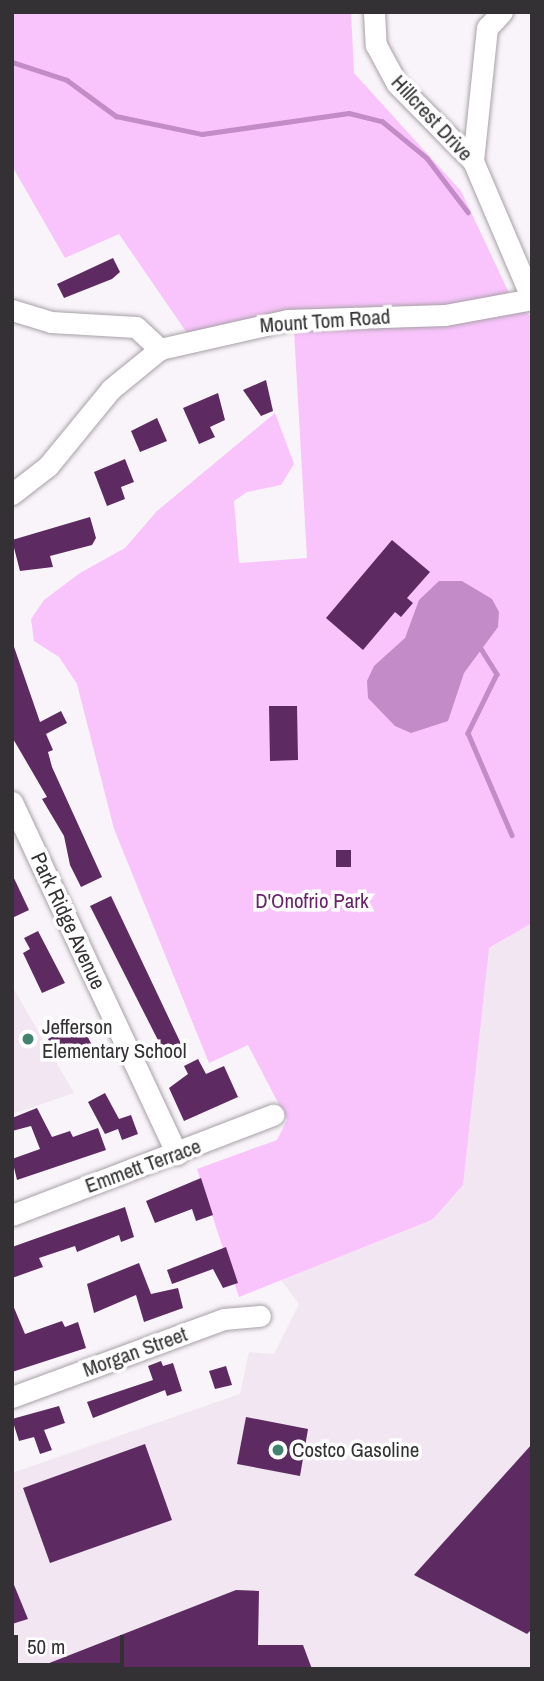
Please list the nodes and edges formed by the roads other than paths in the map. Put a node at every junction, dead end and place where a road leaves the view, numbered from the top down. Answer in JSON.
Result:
{"nodes":[{"id":1,"x":374,"y":12,"type":"edge"},
{"id":2,"x":502,"y":12,"type":"edge"},
{"id":3,"x":473,"y":161,"type":"junction"},
{"id":4,"x":532,"y":299,"type":"edge"},
{"id":5,"x":12,"y":310,"type":"edge"},
{"id":6,"x":160,"y":349,"type":"junction"},
{"id":7,"x":12,"y":494,"type":"edge"},
{"id":8,"x":12,"y":802,"type":"edge"},
{"id":9,"x":272,"y":1115,"type":"dead end"},
{"id":10,"x":177,"y":1154,"type":"junction"},
{"id":11,"x":12,"y":1215,"type":"edge"},
{"id":12,"x":260,"y":1316,"type":"dead end"},
{"id":13,"x":12,"y":1397,"type":"edge"}],
"edges":[{"from":1,"to":3,"type":"street","name":"Hillcrest Drive"},
{"from":2,"to":3,"type":"street"},
{"from":3,"to":4,"type":"street","name":"Hillcrest Drive"},
{"from":4,"to":6,"type":"street","name":"Mount Tom Road"},
{"from":5,"to":6,"type":"street"},
{"from":6,"to":7,"type":"street","name":"Mount Tom Road"},
{"from":8,"to":10,"type":"street","name":"Park Ridge Avenue"},
{"from":9,"to":10,"type":"street","name":"Emmett Terrace"},
{"from":10,"to":11,"type":"street","name":"Emmett Terrace"},
{"from":12,"to":13,"type":"street","name":"Morgan Street"}]}
